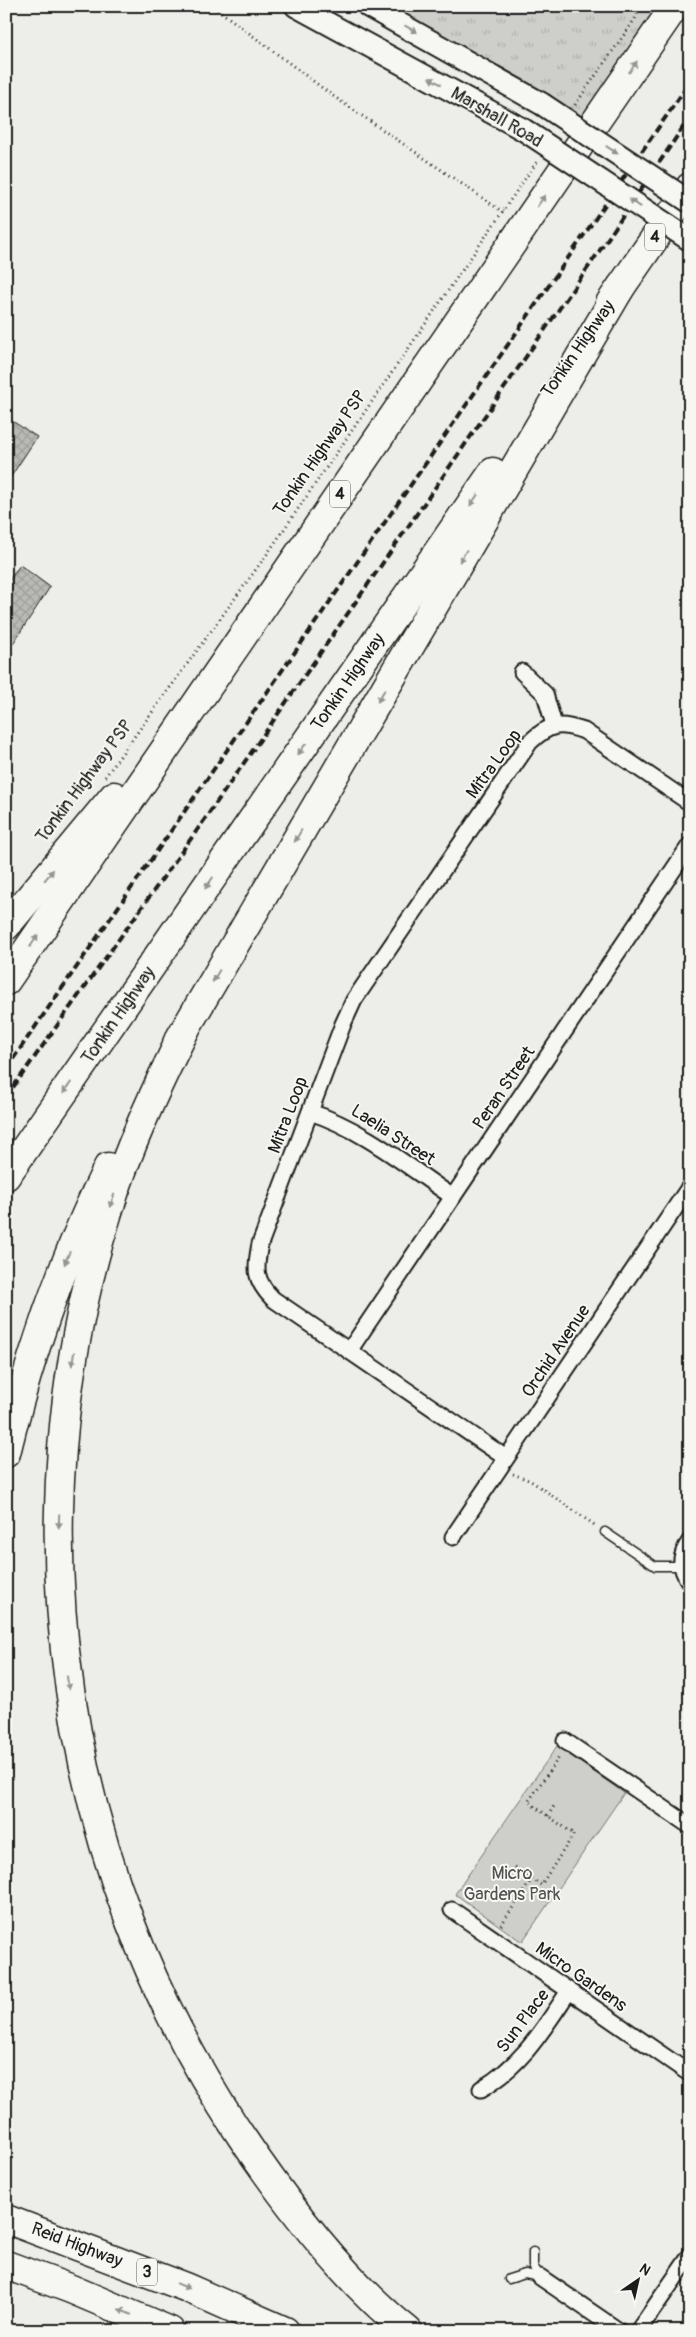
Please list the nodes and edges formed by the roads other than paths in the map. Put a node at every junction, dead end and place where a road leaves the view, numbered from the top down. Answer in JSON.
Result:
{"nodes":[{"id":1,"x":296,"y":6,"type":"edge"},
{"id":2,"x":368,"y":6,"type":"edge"},
{"id":3,"x":675,"y":6,"type":"edge"},
{"id":4,"x":690,"y":187,"type":"edge"},
{"id":5,"x":690,"y":202,"type":"edge"},
{"id":6,"x":514,"y":218,"type":"junction"},
{"id":7,"x":690,"y":240,"type":"edge"},
{"id":8,"x":621,"y":287,"type":"junction"},
{"id":9,"x":522,"y":672,"type":"dead end"},
{"id":10,"x":554,"y":726,"type":"junction"},
{"id":11,"x":690,"y":802,"type":"edge"},
{"id":12,"x":690,"y":845,"type":"edge"},
{"id":13,"x":6,"y":926,"type":"edge"},
{"id":14,"x":6,"y":981,"type":"edge"},
{"id":15,"x":186,"y":1028,"type":"junction"},
{"id":16,"x":310,"y":1112,"type":"junction"},
{"id":17,"x":6,"y":1176,"type":"edge"},
{"id":18,"x":690,"y":1186,"type":"edge"},
{"id":19,"x":453,"y":1197,"type":"junction"},
{"id":20,"x":350,"y":1351,"type":"junction"},
{"id":21,"x":6,"y":1453,"type":"edge"},
{"id":22,"x":503,"y":1463,"type":"junction"},
{"id":23,"x":605,"y":1532,"type":"road end"},
{"id":24,"x":453,"y":1537,"type":"dead end"},
{"id":25,"x":690,"y":1541,"type":"edge"},
{"id":26,"x":680,"y":1566,"type":"junction"},
{"id":27,"x":690,"y":1583,"type":"edge"},
{"id":28,"x":567,"y":1742,"type":"road end"},
{"id":29,"x":690,"y":1826,"type":"edge"},
{"id":30,"x":452,"y":1910,"type":"dead end"},
{"id":31,"x":569,"y":1991,"type":"junction"},
{"id":32,"x":690,"y":2074,"type":"edge"},
{"id":33,"x":481,"y":2089,"type":"dead end"},
{"id":34,"x":6,"y":2219,"type":"edge"},
{"id":35,"x":533,"y":2252,"type":"dead end"},
{"id":36,"x":690,"y":2256,"type":"edge"},
{"id":37,"x":6,"y":2265,"type":"edge"},
{"id":38,"x":540,"y":2277,"type":"junction"},
{"id":39,"x":509,"y":2280,"type":"dead end"},
{"id":40,"x":170,"y":2331,"type":"edge"},
{"id":41,"x":285,"y":2331,"type":"edge"},
{"id":42,"x":408,"y":2331,"type":"edge"},
{"id":43,"x":619,"y":2331,"type":"edge"},
{"id":44,"x":638,"y":2331,"type":"edge"}],
"edges":[{"from":7,"to":1,"type":"main road","name":"Marshall Road","one_way":true,"bridge":true},
{"from":2,"to":5,"type":"main road","name":"Marshall Road","one_way":true,"bridge":true},
{"from":6,"to":3,"type":"highway","number":"4","one_way":true},
{"from":4,"to":8,"type":"highway","name":"Tonkin Highway","number":"4"},
{"from":13,"to":6,"type":"highway","one_way":true},
{"from":14,"to":6,"type":"highway","number":"4","one_way":true},
{"from":8,"to":15,"type":"highway","one_way":true},
{"from":8,"to":17,"type":"highway","name":"Tonkin Highway","number":"4","one_way":true},
{"from":9,"to":10,"type":"street"},
{"from":10,"to":11,"type":"street"},
{"from":10,"to":16,"type":"street","name":"Mitra Loop"},
{"from":12,"to":19,"type":"street","name":"Peran Street"},
{"from":15,"to":21,"type":"highway","one_way":true},
{"from":15,"to":42,"type":"highway","one_way":true},
{"from":16,"to":19,"type":"street","name":"Laelia Street"},
{"from":16,"to":20,"type":"street","name":"Mitra Loop"},
{"from":18,"to":22,"type":"street","name":"Orchid Avenue"},
{"from":19,"to":20,"type":"street","name":"Peran Street"},
{"from":20,"to":22,"type":"street","name":"Mitra Loop"},
{"from":22,"to":24,"type":"street","name":"Orchid Avenue"},
{"from":23,"to":26,"type":"lane"},
{"from":25,"to":26,"type":"street"},
{"from":26,"to":27,"type":"street"},
{"from":28,"to":29,"type":"street"},
{"from":30,"to":31,"type":"street","name":"Micro Gardens"},
{"from":31,"to":32,"type":"street","name":"Micro Gardens"},
{"from":31,"to":33,"type":"street","name":"Sun Place"},
{"from":34,"to":41,"type":"highway","name":"Reid Highway","number":"3","one_way":true},
{"from":35,"to":38,"type":"lane"},
{"from":36,"to":44,"type":"street"},
{"from":40,"to":37,"type":"highway","one_way":true},
{"from":38,"to":39,"type":"lane"},
{"from":38,"to":43,"type":"street"}]}
